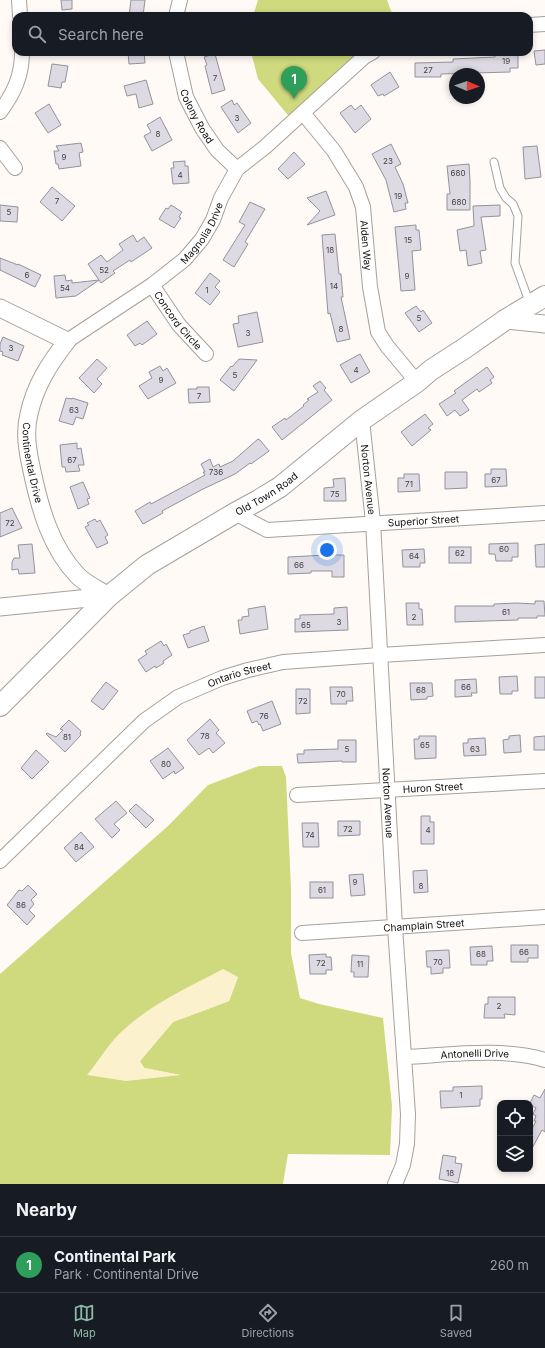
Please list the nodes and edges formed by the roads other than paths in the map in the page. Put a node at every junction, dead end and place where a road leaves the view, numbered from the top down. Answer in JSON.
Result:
{"nodes":[{"id":1,"x":19,"y":0,"type":"edge"},
{"id":2,"x":180,"y":0,"type":"edge"},
{"id":3,"x":20,"y":12,"type":"edge"},
{"id":4,"x":177,"y":12,"type":"edge"},
{"id":5,"x":545,"y":24,"type":"edge"},
{"id":6,"x":533,"y":25,"type":"edge"},
{"id":7,"x":22,"y":56,"type":"edge"},
{"id":8,"x":177,"y":56,"type":"edge"},
{"id":9,"x":366,"y":56,"type":"edge"},
{"id":10,"x":0,"y":112,"type":"edge"},
{"id":11,"x":304,"y":113,"type":"junction"},
{"id":12,"x":0,"y":148,"type":"edge"},
{"id":13,"x":494,"y":162,"type":"dead end"},
{"id":14,"x":15,"y":168,"type":"dead end"},
{"id":15,"x":237,"y":169,"type":"junction"},
{"id":16,"x":152,"y":285,"type":"junction"},
{"id":17,"x":538,"y":300,"type":"edge"},
{"id":18,"x":0,"y":308,"type":"edge"},
{"id":19,"x":505,"y":320,"type":"junction"},
{"id":20,"x":545,"y":324,"type":"edge"},
{"id":21,"x":66,"y":341,"type":"junction"},
{"id":22,"x":206,"y":354,"type":"dead end"},
{"id":23,"x":417,"y":382,"type":"junction"},
{"id":24,"x":362,"y":420,"type":"junction"},
{"id":25,"x":545,"y":512,"type":"edge"},
{"id":26,"x":235,"y":513,"type":"junction"},
{"id":27,"x":373,"y":522,"type":"junction"},
{"id":28,"x":109,"y":596,"type":"junction"},
{"id":29,"x":0,"y":607,"type":"edge"},
{"id":30,"x":545,"y":646,"type":"edge"},
{"id":31,"x":380,"y":655,"type":"junction"},
{"id":32,"x":0,"y":706,"type":"edge"},
{"id":33,"x":545,"y":781,"type":"edge"},
{"id":34,"x":388,"y":789,"type":"junction"},
{"id":35,"x":297,"y":795,"type":"dead end"},
{"id":36,"x":0,"y":861,"type":"edge"},
{"id":37,"x":545,"y":917,"type":"edge"},
{"id":38,"x":395,"y":927,"type":"junction"},
{"id":39,"x":302,"y":933,"type":"dead end"},
{"id":40,"x":404,"y":1057,"type":"junction"},
{"id":41,"x":545,"y":1060,"type":"edge"},
{"id":42,"x":395,"y":1184,"type":"edge"}],
"edges":[{"from":1,"to":3,"type":"street"},
{"from":2,"to":4,"type":"street"},
{"from":5,"to":6,"type":"street"},
{"from":7,"to":10,"type":"street"},
{"from":8,"to":15,"type":"street","name":"Colony Road"},
{"from":9,"to":11,"type":"street"},
{"from":11,"to":15,"type":"street"},
{"from":11,"to":23,"type":"street","name":"Alden Way"},
{"from":12,"to":14,"type":"street"},
{"from":13,"to":17,"type":"lane"},
{"from":15,"to":16,"type":"street","name":"Magnolia Drive"},
{"from":16,"to":21,"type":"street","name":"Continental Drive"},
{"from":16,"to":22,"type":"street","name":"Concord Circle"},
{"from":17,"to":19,"type":"main road","name":"Old Town Road"},
{"from":18,"to":21,"type":"street"},
{"from":19,"to":20,"type":"street"},
{"from":19,"to":23,"type":"main road","name":"Old Town Road"},
{"from":21,"to":28,"type":"street","name":"Continental Drive"},
{"from":23,"to":24,"type":"main road","name":"Old Town Road"},
{"from":24,"to":26,"type":"main road","name":"Old Town Road"},
{"from":24,"to":27,"type":"street","name":"Norton Avenue"},
{"from":25,"to":27,"type":"street","name":"Superior Street"},
{"from":26,"to":27,"type":"street","name":"Superior Street"},
{"from":26,"to":28,"type":"main road","name":"Old Town Road"},
{"from":27,"to":31,"type":"street","name":"Norton Avenue"},
{"from":28,"to":29,"type":"street"},
{"from":28,"to":32,"type":"main road","name":"Old Town Road"},
{"from":30,"to":31,"type":"street","name":"Ontario Street"},
{"from":31,"to":34,"type":"street","name":"Norton Avenue"},
{"from":31,"to":36,"type":"street","name":"Ontario Street"},
{"from":33,"to":34,"type":"street","name":"Huron Street"},
{"from":34,"to":35,"type":"street","name":"Huron Street"},
{"from":34,"to":38,"type":"street","name":"Norton Avenue"},
{"from":37,"to":38,"type":"street","name":"Champlain Street"},
{"from":38,"to":39,"type":"street","name":"Champlain Street"},
{"from":38,"to":40,"type":"street","name":"Norton Avenue"},
{"from":40,"to":41,"type":"street","name":"Antonelli Drive"},
{"from":40,"to":42,"type":"street","name":"Norton Avenue"}]}
